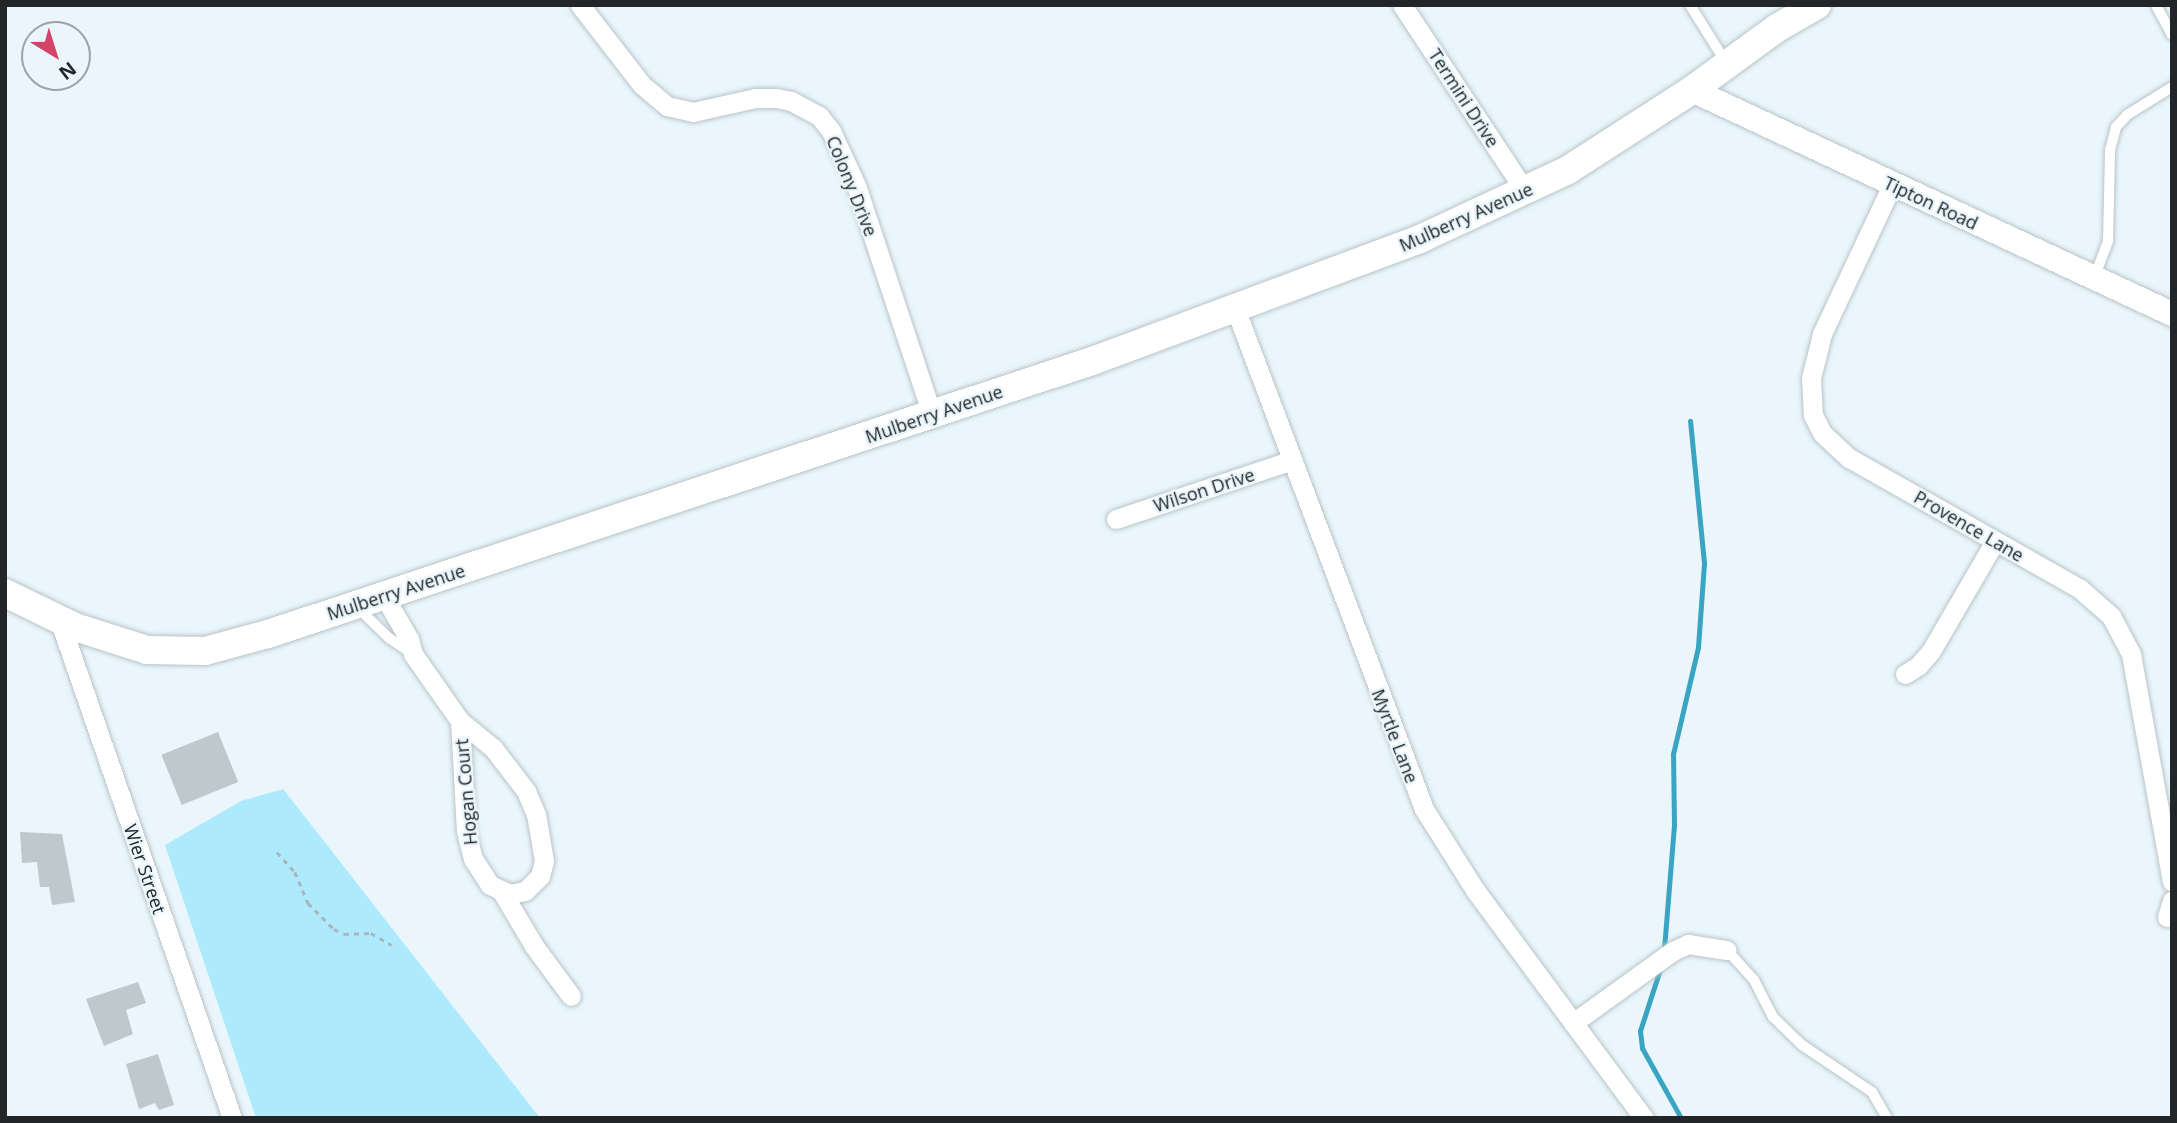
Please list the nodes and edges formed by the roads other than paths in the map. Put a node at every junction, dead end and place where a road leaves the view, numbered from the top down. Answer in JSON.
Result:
{"nodes":[{"id":1,"x":580,"y":5,"type":"edge"},
{"id":2,"x":1402,"y":5,"type":"edge"},
{"id":3,"x":1690,"y":5,"type":"edge"},
{"id":4,"x":1817,"y":5,"type":"edge"},
{"id":5,"x":2156,"y":5,"type":"edge"},
{"id":6,"x":2172,"y":34,"type":"edge"},
{"id":7,"x":1727,"y":64,"type":"junction"},
{"id":8,"x":2172,"y":87,"type":"edge"},
{"id":9,"x":1692,"y":90,"type":"junction"},
{"id":10,"x":1892,"y":185,"type":"junction"},
{"id":11,"x":1526,"y":192,"type":"junction"},
{"id":12,"x":2094,"y":278,"type":"junction"},
{"id":13,"x":1235,"y":308,"type":"junction"},
{"id":14,"x":2172,"y":314,"type":"edge"},
{"id":15,"x":932,"y":415,"type":"junction"},
{"id":16,"x":1292,"y":460,"type":"junction"},
{"id":17,"x":1116,"y":519,"type":"dead end"},
{"id":18,"x":1995,"y":541,"type":"junction"},
{"id":19,"x":5,"y":593,"type":"edge"},
{"id":20,"x":384,"y":596,"type":"junction"},
{"id":21,"x":355,"y":605,"type":"junction"},
{"id":22,"x":59,"y":619,"type":"junction"},
{"id":23,"x":413,"y":654,"type":"junction"},
{"id":24,"x":1905,"y":674,"type":"dead end"},
{"id":25,"x":460,"y":721,"type":"junction"},
{"id":26,"x":2172,"y":881,"type":"edge"},
{"id":27,"x":502,"y":892,"type":"junction"},
{"id":28,"x":1727,"y":950,"type":"joint"},
{"id":29,"x":571,"y":996,"type":"dead end"},
{"id":30,"x":1573,"y":1023,"type":"junction"},
{"id":31,"x":232,"y":1118,"type":"edge"},
{"id":32,"x":1644,"y":1118,"type":"edge"},
{"id":33,"x":1887,"y":1118,"type":"edge"}],
"edges":[{"from":1,"to":15,"type":"street","name":"Colony Drive"},
{"from":2,"to":11,"type":"street","name":"Termini Drive"},
{"from":3,"to":7,"type":"lane"},
{"from":4,"to":7,"type":"main road","name":"Mulberry Avenue"},
{"from":5,"to":6,"type":"lane"},
{"from":7,"to":9,"type":"main road","name":"Mulberry Avenue"},
{"from":8,"to":12,"type":"lane"},
{"from":9,"to":10,"type":"street","name":"Tipton Road"},
{"from":9,"to":11,"type":"main road","name":"Mulberry Avenue"},
{"from":10,"to":12,"type":"street","name":"Tipton Road"},
{"from":10,"to":18,"type":"street","name":"Provence Lane"},
{"from":11,"to":13,"type":"main road","name":"Mulberry Avenue"},
{"from":12,"to":14,"type":"street","name":"Tipton Road"},
{"from":13,"to":15,"type":"main road","name":"Mulberry Avenue"},
{"from":13,"to":16,"type":"street","name":"Myrtle Lane"},
{"from":15,"to":20,"type":"main road","name":"Mulberry Avenue"},
{"from":16,"to":17,"type":"street","name":"Wilson Drive"},
{"from":16,"to":30,"type":"street","name":"Myrtle Lane"},
{"from":18,"to":24,"type":"street"},
{"from":18,"to":26,"type":"street","name":"Provence Lane"},
{"from":19,"to":22,"type":"main road","name":"Mulberry Avenue"},
{"from":20,"to":21,"type":"main road","name":"Mulberry Avenue"},
{"from":20,"to":23,"type":"street","name":"Hogan Court"},
{"from":21,"to":22,"type":"main road","name":"Mulberry Avenue"},
{"from":21,"to":23,"type":"lane","name":"Hogan Court"},
{"from":22,"to":31,"type":"street","name":"Wier Street"},
{"from":23,"to":25,"type":"street","name":"Hogan Court"},
{"from":25,"to":27,"type":"street","name":"Hogan Court"},
{"from":25,"to":27,"type":"street","name":"Hogan Court"},
{"from":27,"to":29,"type":"street","name":"Hogan Court"},
{"from":28,"to":30,"type":"street"},
{"from":28,"to":33,"type":"lane"},
{"from":30,"to":32,"type":"street","name":"Myrtle Lane"}]}
